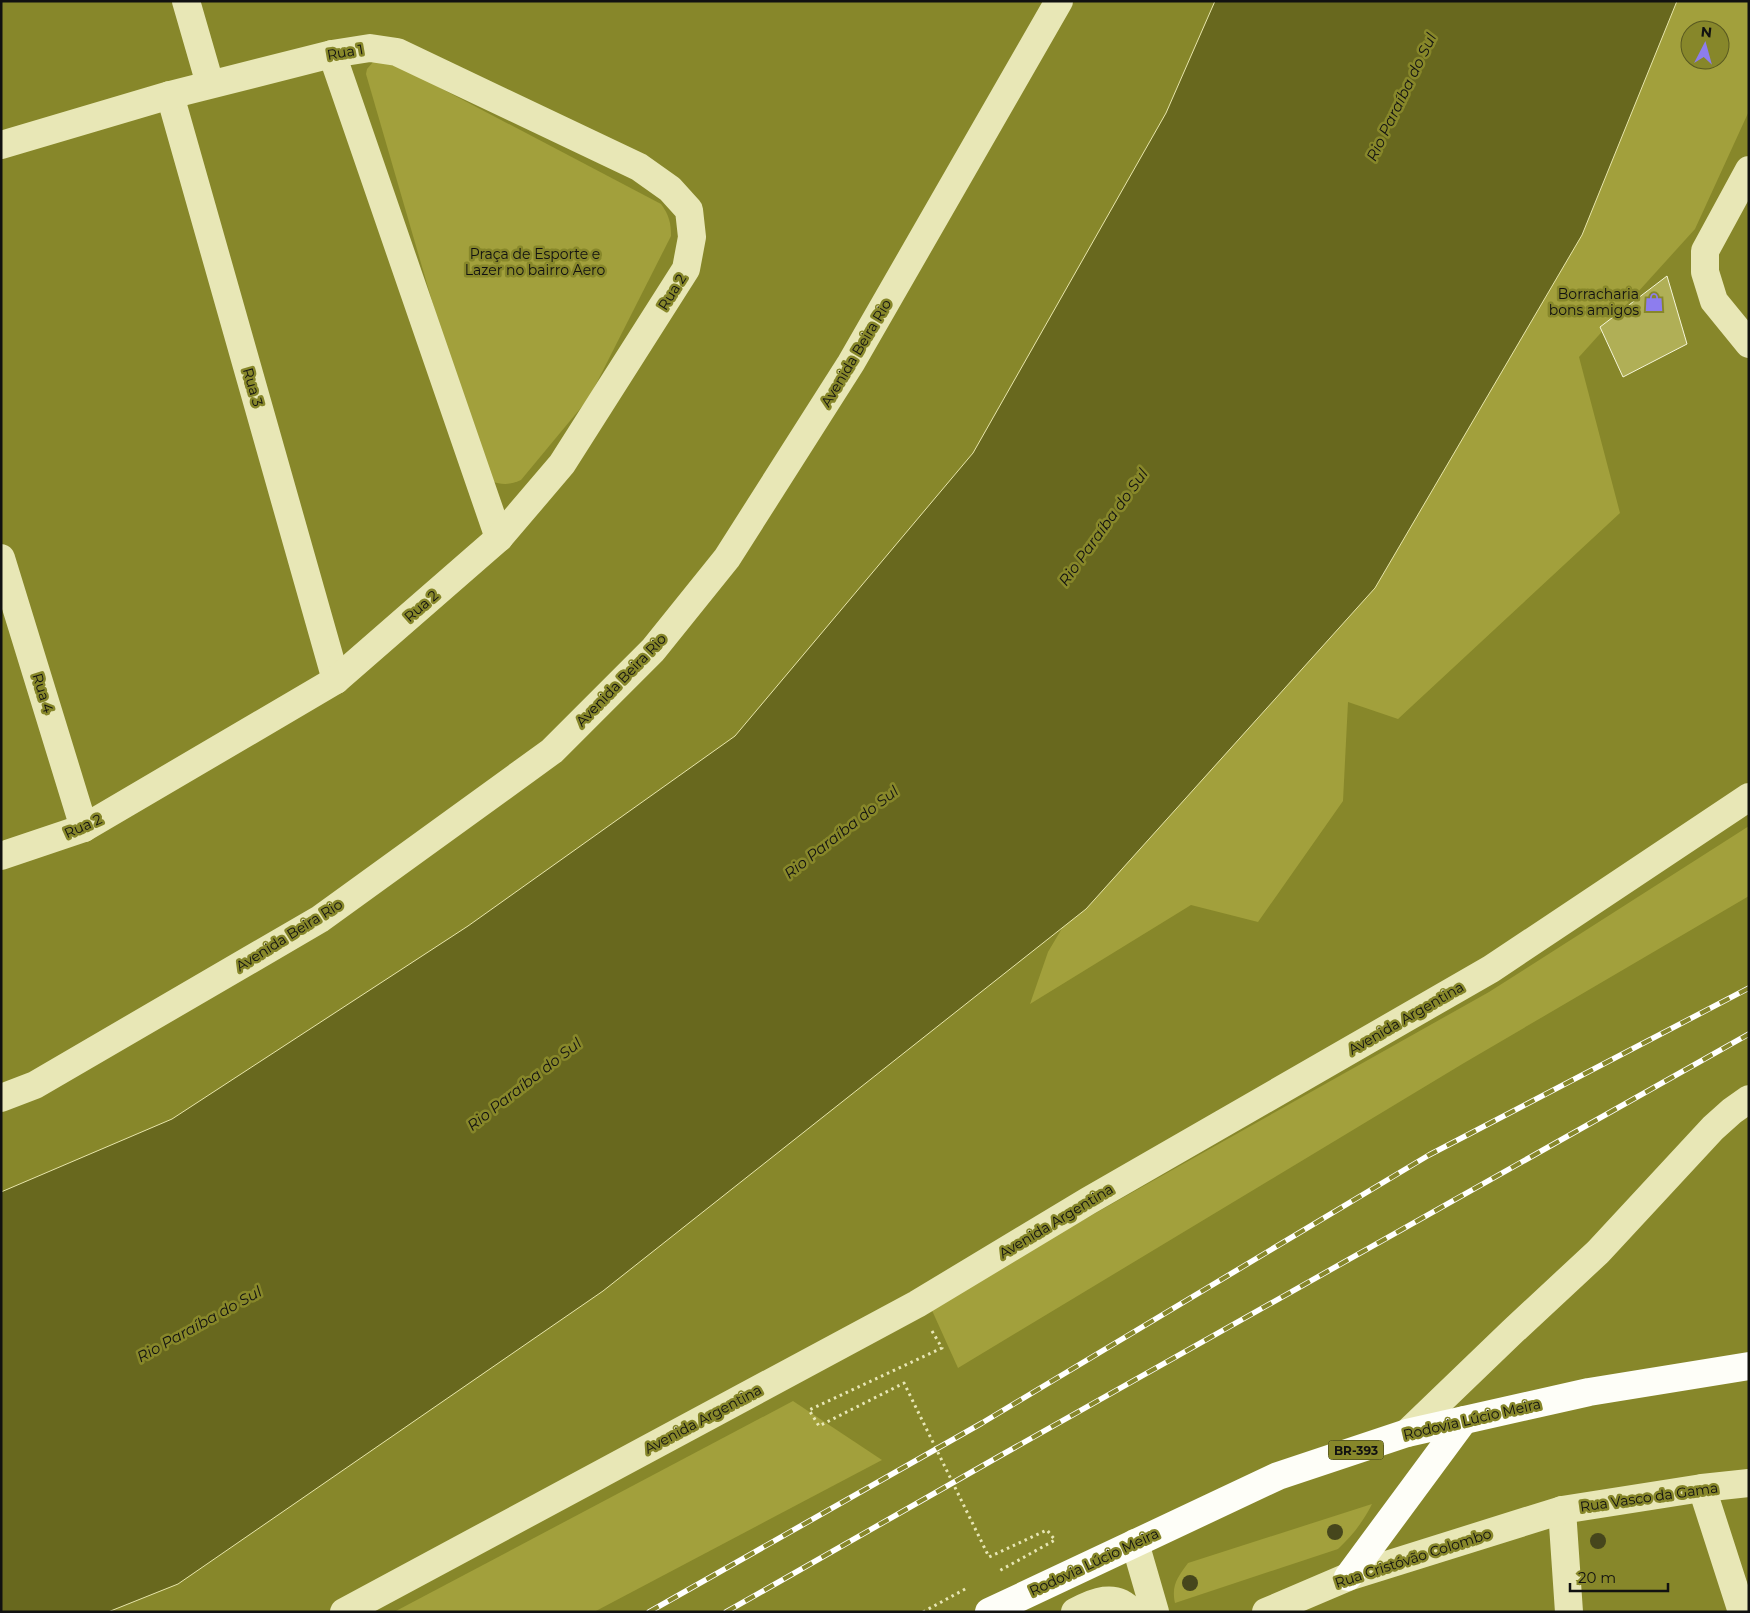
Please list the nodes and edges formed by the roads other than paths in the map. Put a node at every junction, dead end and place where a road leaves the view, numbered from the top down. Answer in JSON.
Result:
{"nodes":[{"id":1,"x":186,"y":1,"type":"edge"},
{"id":2,"x":1057,"y":2,"type":"edge"},
{"id":3,"x":332,"y":54,"type":"junction"},
{"id":4,"x":210,"y":84,"type":"junction"},
{"id":5,"x":170,"y":95,"type":"junction"},
{"id":6,"x":1,"y":145,"type":"edge"},
{"id":7,"x":1749,"y":170,"type":"edge"},
{"id":8,"x":689,"y":210,"type":"joint"},
{"id":9,"x":1749,"y":344,"type":"edge"},
{"id":10,"x":499,"y":538,"type":"junction"},
{"id":11,"x":1,"y":558,"type":"edge"},
{"id":12,"x":336,"y":680,"type":"junction"},
{"id":13,"x":1749,"y":797,"type":"edge"},
{"id":14,"x":84,"y":828,"type":"junction"},
{"id":15,"x":1,"y":856,"type":"edge"},
{"id":16,"x":1,"y":1098,"type":"edge"},
{"id":17,"x":1749,"y":1099,"type":"edge"},
{"id":18,"x":1749,"y":1366,"type":"edge"},
{"id":19,"x":1464,"y":1420,"type":"junction"},
{"id":20,"x":1407,"y":1433,"type":"junction"},
{"id":21,"x":1749,"y":1483,"type":"edge"},
{"id":22,"x":1702,"y":1488,"type":"junction"},
{"id":23,"x":1562,"y":1510,"type":"junction"},
{"id":24,"x":1135,"y":1543,"type":"junction"},
{"id":25,"x":1348,"y":1577,"type":"junction"},
{"id":26,"x":344,"y":1612,"type":"edge"},
{"id":27,"x":989,"y":1612,"type":"edge"},
{"id":28,"x":1075,"y":1612,"type":"edge"},
{"id":29,"x":1132,"y":1612,"type":"edge"},
{"id":30,"x":1155,"y":1612,"type":"edge"},
{"id":31,"x":1266,"y":1612,"type":"edge"},
{"id":32,"x":1568,"y":1612,"type":"edge"},
{"id":33,"x":1742,"y":1612,"type":"edge"}],
"edges":[{"from":1,"to":4,"type":"street"},
{"from":2,"to":16,"type":"street","name":"Avenida Beira Rio"},
{"from":3,"to":4,"type":"street","name":"Rua 1"},
{"from":3,"to":8,"type":"street","name":"Rua 1"},
{"from":3,"to":10,"type":"street"},
{"from":4,"to":5,"type":"street","name":"Rua 1"},
{"from":5,"to":6,"type":"street","name":"Rua 1"},
{"from":5,"to":12,"type":"street","name":"Rua 3"},
{"from":7,"to":9,"type":"street"},
{"from":8,"to":10,"type":"street","name":"Rua 2"},
{"from":10,"to":12,"type":"street","name":"Rua 2"},
{"from":11,"to":14,"type":"street","name":"Rua 4"},
{"from":12,"to":14,"type":"street","name":"Rua 2"},
{"from":13,"to":26,"type":"street","name":"Avenida Argentina"},
{"from":14,"to":15,"type":"street","name":"Rua 2"},
{"from":17,"to":20,"type":"street"},
{"from":18,"to":19,"type":"main road","name":"Rodovia Lúcio Meira","number":"BR-393"},
{"from":19,"to":20,"type":"main road","name":"Rodovia Lúcio Meira","number":"BR-393"},
{"from":19,"to":25,"type":"main road"},
{"from":20,"to":24,"type":"main road","name":"Rodovia Lúcio Meira","number":"BR-393"},
{"from":21,"to":22,"type":"street","name":"Rua Vasco da Gama"},
{"from":22,"to":23,"type":"street","name":"Rua Vasco da Gama"},
{"from":22,"to":33,"type":"street"},
{"from":23,"to":25,"type":"street","name":"Rua Cristóvão Colombo"},
{"from":23,"to":32,"type":"street","name":"Rua Vasco da Gama"},
{"from":24,"to":27,"type":"main road","name":"Rodovia Lúcio Meira","number":"BR-393"},
{"from":24,"to":30,"type":"street"},
{"from":25,"to":31,"type":"street","name":"Rua Cristóvão Colombo"},
{"from":28,"to":29,"type":"street"}]}
